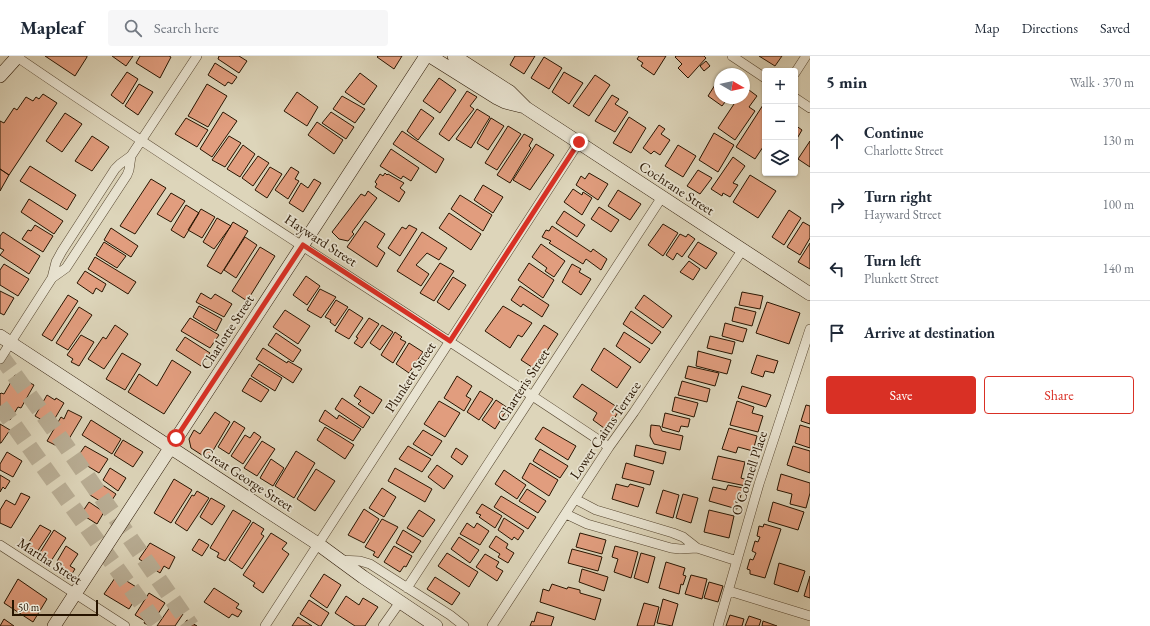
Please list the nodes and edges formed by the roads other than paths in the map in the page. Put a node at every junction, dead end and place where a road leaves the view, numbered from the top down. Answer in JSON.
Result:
{"nodes":[{"id":1,"x":18,"y":56,"type":"edge"},
{"id":2,"x":197,"y":56,"type":"edge"},
{"id":3,"x":426,"y":56,"type":"edge"},
{"id":4,"x":430,"y":56,"type":"edge"},
{"id":5,"x":454,"y":56,"type":"edge"},
{"id":6,"x":732,"y":56,"type":"edge"},
{"id":7,"x":806,"y":56,"type":"edge"},
{"id":8,"x":798,"y":68,"type":"edge"},
{"id":9,"x":0,"y":76,"type":"edge"},
{"id":10,"x":762,"y":76,"type":"edge"},
{"id":11,"x":798,"y":100,"type":"edge"},
{"id":12,"x":526,"y":108,"type":"junction"},
{"id":13,"x":810,"y":108,"type":"edge"},
{"id":14,"x":142,"y":140,"type":"junction"},
{"id":15,"x":579,"y":142,"type":"junction"},
{"id":16,"x":131,"y":156,"type":"junction"},
{"id":17,"x":662,"y":197,"type":"junction"},
{"id":18,"x":303,"y":245,"type":"junction"},
{"id":19,"x":743,"y":249,"type":"junction"},
{"id":20,"x":52,"y":278,"type":"junction"},
{"id":21,"x":810,"y":294,"type":"edge"},
{"id":22,"x":810,"y":329,"type":"edge"},
{"id":23,"x":5,"y":340,"type":"edge"},
{"id":24,"x":450,"y":341,"type":"junction"},
{"id":25,"x":0,"y":359,"type":"edge"},
{"id":26,"x":534,"y":396,"type":"junction"},
{"id":27,"x":170,"y":447,"type":"junction"},
{"id":28,"x":610,"y":447,"type":"junction"},
{"id":29,"x":575,"y":499,"type":"junction"},
{"id":30,"x":566,"y":514,"type":"junction"},
{"id":31,"x":318,"y":544,"type":"junction"},
{"id":32,"x":0,"y":545,"type":"edge"},
{"id":33,"x":697,"y":548,"type":"junction"},
{"id":34,"x":340,"y":560,"type":"junction"},
{"id":35,"x":737,"y":561,"type":"junction"},
{"id":36,"x":408,"y":588,"type":"junction"},
{"id":37,"x":729,"y":591,"type":"junction"},
{"id":38,"x":75,"y":594,"type":"junction"},
{"id":39,"x":400,"y":602,"type":"junction"},
{"id":40,"x":810,"y":616,"type":"edge"},
{"id":41,"x":54,"y":626,"type":"edge"},
{"id":42,"x":125,"y":626,"type":"edge"},
{"id":43,"x":265,"y":626,"type":"edge"},
{"id":44,"x":383,"y":626,"type":"edge"},
{"id":45,"x":436,"y":626,"type":"edge"},
{"id":46,"x":464,"y":626,"type":"edge"},
{"id":47,"x":492,"y":626,"type":"edge"},
{"id":48,"x":718,"y":626,"type":"edge"}],
"edges":[{"from":1,"to":9,"type":"street"},
{"from":1,"to":14,"type":"street","name":"Hayward Street"},
{"from":2,"to":14,"type":"street"},
{"from":3,"to":18,"type":"street","name":"Charlotte Street"},
{"from":4,"to":12,"type":"street","name":"Cochrane Street"},
{"from":5,"to":12,"type":"street","name":"Cochrane Street"},
{"from":6,"to":10,"type":"street"},
{"from":7,"to":8,"type":"street"},
{"from":11,"to":13,"type":"street"},
{"from":12,"to":15,"type":"street","name":"Cochrane Street"},
{"from":14,"to":16,"type":"street"},
{"from":14,"to":18,"type":"street","name":"Hayward Street"},
{"from":15,"to":17,"type":"street","name":"Cochrane Street"},
{"from":15,"to":24,"type":"street","name":"Plunkett Street"},
{"from":16,"to":20,"type":"street"},
{"from":16,"to":20,"type":"street"},
{"from":17,"to":19,"type":"street","name":"Cochrane Street"},
{"from":17,"to":26,"type":"street","name":"Charteris Street"},
{"from":18,"to":24,"type":"street","name":"Hayward Street"},
{"from":18,"to":27,"type":"street","name":"Charlotte Street"},
{"from":19,"to":21,"type":"street","name":"Cochrane Street"},
{"from":19,"to":28,"type":"street","name":"Lower Cairns Terrace"},
{"from":20,"to":23,"type":"street"},
{"from":22,"to":35,"type":"street","name":"O'Connell Place"},
{"from":23,"to":25,"type":"street"},
{"from":23,"to":27,"type":"street","name":"Great George Street"},
{"from":24,"to":26,"type":"street","name":"Hayward Street"},
{"from":24,"to":31,"type":"street","name":"Plunkett Street"},
{"from":26,"to":28,"type":"street","name":"Hayward Street"},
{"from":26,"to":36,"type":"street","name":"Charteris Street"},
{"from":27,"to":31,"type":"street","name":"Great George Street"},
{"from":27,"to":38,"type":"street","name":"Charlotte Street"},
{"from":28,"to":29,"type":"street","name":"Lower Cairns Terrace"},
{"from":29,"to":30,"type":"street","name":"Lower Cairns Terrace"},
{"from":29,"to":33,"type":"street"},
{"from":30,"to":33,"type":"street"},
{"from":30,"to":47,"type":"street","name":"Lower Cairns Terrace"},
{"from":31,"to":34,"type":"street","name":"Great George Street"},
{"from":31,"to":43,"type":"street","name":"Plunkett Street"},
{"from":32,"to":38,"type":"street","name":"Martha Street"},
{"from":33,"to":35,"type":"street"},
{"from":34,"to":36,"type":"street"},
{"from":34,"to":39,"type":"street","name":"Great George Street"},
{"from":35,"to":37,"type":"street","name":"O'Connell Place"},
{"from":36,"to":46,"type":"street"},
{"from":37,"to":40,"type":"street"},
{"from":37,"to":48,"type":"street","name":"O'Connell Place"},
{"from":38,"to":41,"type":"street","name":"Charlotte Street"},
{"from":38,"to":42,"type":"street","name":"Martha Street"},
{"from":39,"to":44,"type":"street"},
{"from":39,"to":45,"type":"street","name":"Great George Street"}]}
